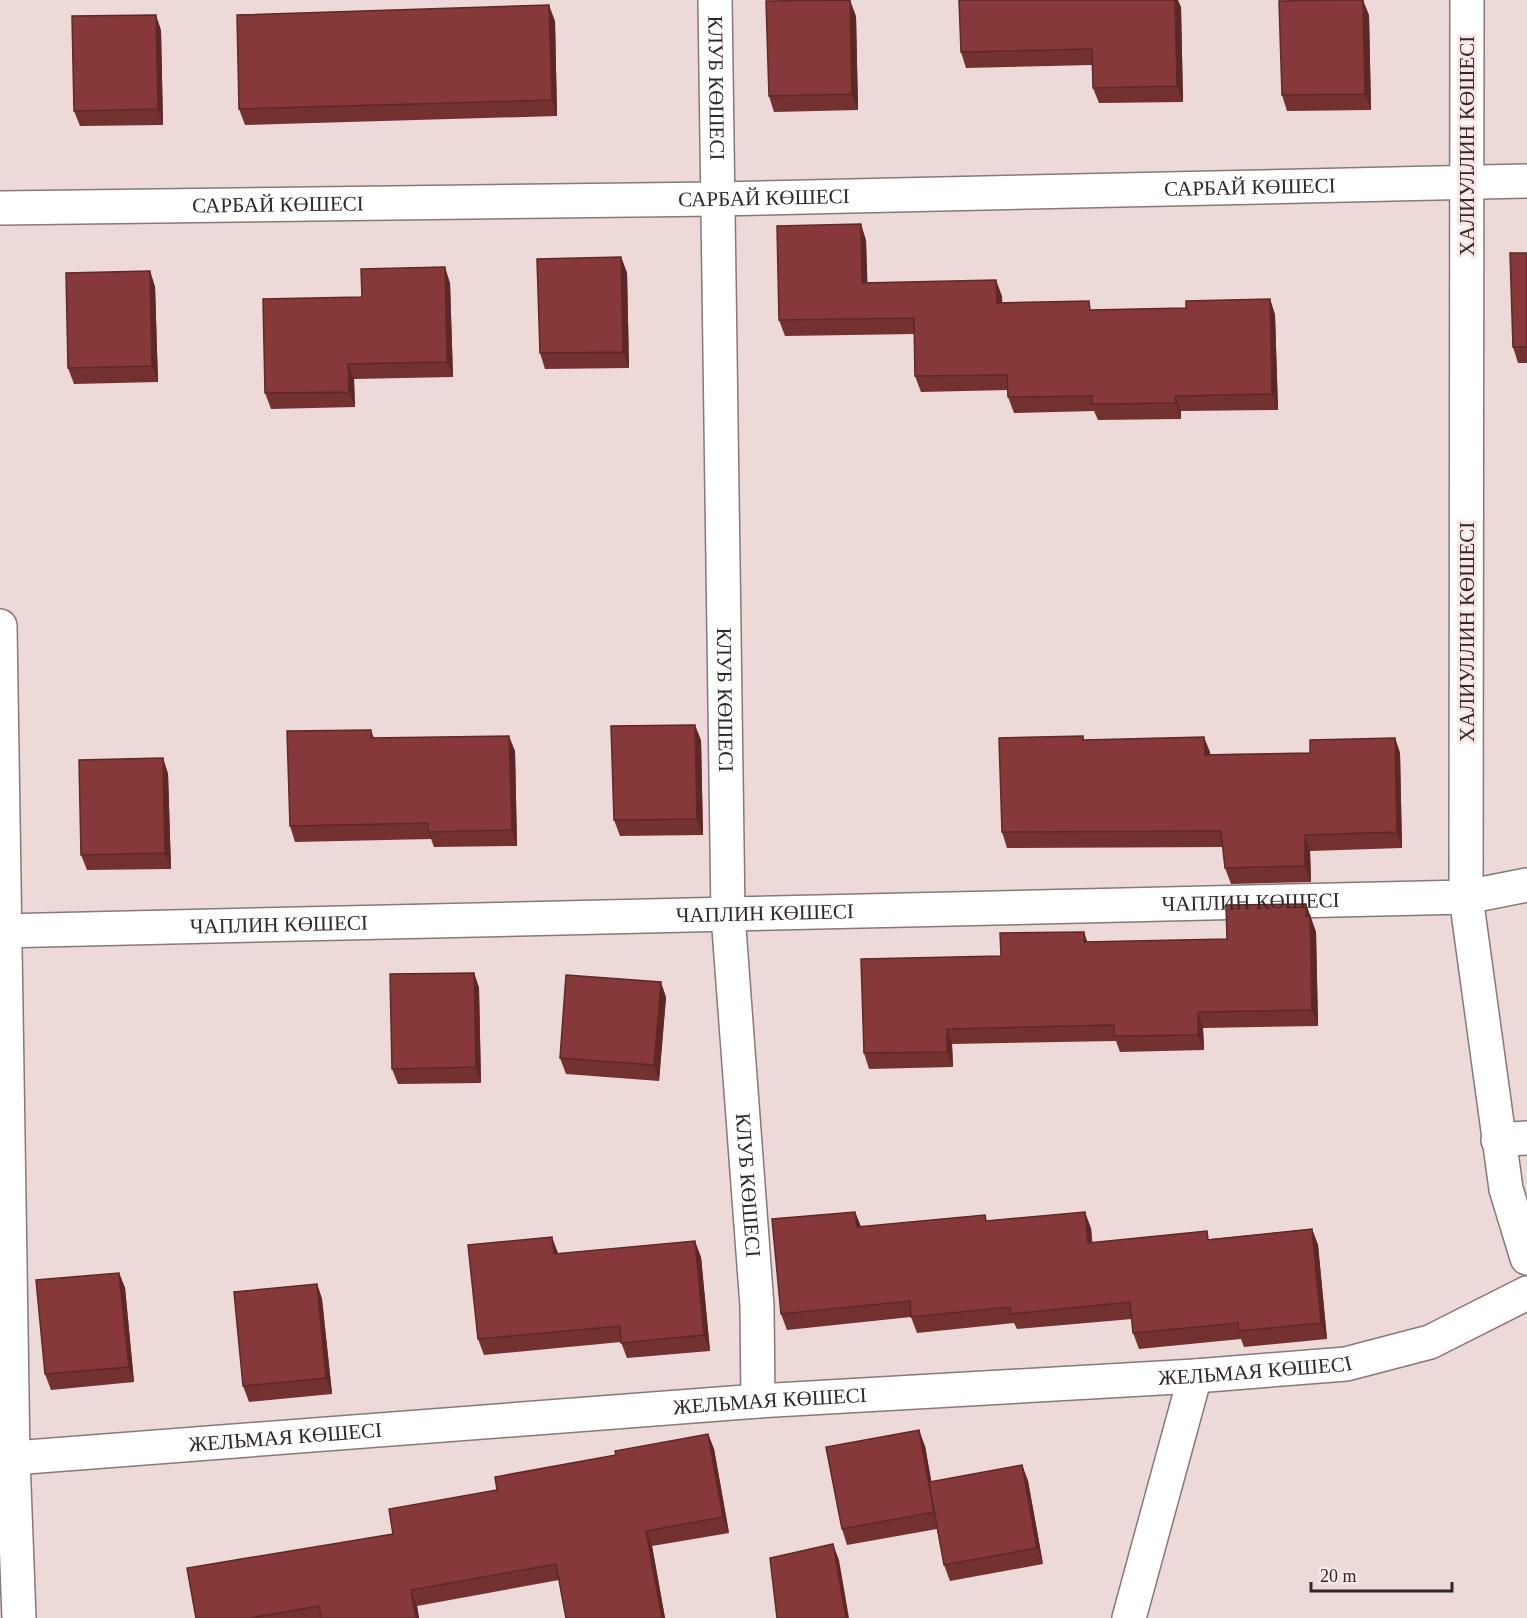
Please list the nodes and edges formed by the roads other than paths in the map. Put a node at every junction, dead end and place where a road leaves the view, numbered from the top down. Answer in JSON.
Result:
{"nodes":[{"id":1,"x":715,"y":0,"type":"edge"},
{"id":2,"x":1467,"y":0,"type":"edge"},
{"id":3,"x":1527,"y":181,"type":"edge"},
{"id":4,"x":1468,"y":182,"type":"junction"},
{"id":5,"x":717,"y":198,"type":"junction"},
{"id":6,"x":0,"y":208,"type":"edge"},
{"id":7,"x":0,"y":626,"type":"edge"},
{"id":8,"x":1527,"y":885,"type":"edge"},
{"id":9,"x":1466,"y":897,"type":"junction"},
{"id":10,"x":728,"y":915,"type":"junction"},
{"id":11,"x":2,"y":931,"type":"edge"},
{"id":12,"x":1513,"y":1139,"type":"edge"},
{"id":13,"x":1517,"y":1190,"type":"edge"},
{"id":14,"x":1527,"y":1258,"type":"edge"},
{"id":15,"x":1527,"y":1293,"type":"edge"},
{"id":16,"x":1195,"y":1376,"type":"junction"},
{"id":17,"x":758,"y":1401,"type":"junction"},
{"id":18,"x":6,"y":1458,"type":"edge"},
{"id":19,"x":19,"y":1618,"type":"edge"},
{"id":20,"x":1129,"y":1618,"type":"edge"}],
"edges":[{"from":1,"to":5,"type":"street","name":"КЛУБ КӨШЕСІ"},
{"from":2,"to":4,"type":"street","name":"ХАЛИУЛЛИН КӨШЕСІ"},
{"from":3,"to":4,"type":"street","name":"САРБАЙ КӨШЕСІ"},
{"from":4,"to":5,"type":"street","name":"САРБАЙ КӨШЕСІ"},
{"from":4,"to":9,"type":"street","name":"ХАЛИУЛЛИН КӨШЕСІ"},
{"from":5,"to":6,"type":"street","name":"САРБАЙ КӨШЕСІ"},
{"from":5,"to":10,"type":"street","name":"КЛУБ КӨШЕСІ"},
{"from":7,"to":11,"type":"street"},
{"from":8,"to":9,"type":"street","name":"ЧАПЛИН КӨШЕСІ"},
{"from":9,"to":10,"type":"street","name":"ЧАПЛИН КӨШЕСІ"},
{"from":9,"to":12,"type":"street","name":"ХАЛИУЛЛИН КӨШЕСІ"},
{"from":10,"to":11,"type":"street","name":"ЧАПЛИН КӨШЕСІ"},
{"from":10,"to":17,"type":"street","name":"КЛУБ КӨШЕСІ"},
{"from":11,"to":18,"type":"street"},
{"from":12,"to":13,"type":"street","name":"ХАЛИУЛЛИН КӨШЕСІ"},
{"from":13,"to":14,"type":"street","name":"ХАЛИУЛЛИН КӨШЕСІ"},
{"from":15,"to":16,"type":"street","name":"ЖЕЛЬМАЯ КӨШЕСІ"},
{"from":16,"to":17,"type":"street","name":"ЖЕЛЬМАЯ КӨШЕСІ"},
{"from":16,"to":20,"type":"street"},
{"from":17,"to":18,"type":"street","name":"ЖЕЛЬМАЯ КӨШЕСІ"},
{"from":18,"to":19,"type":"street"}]}
